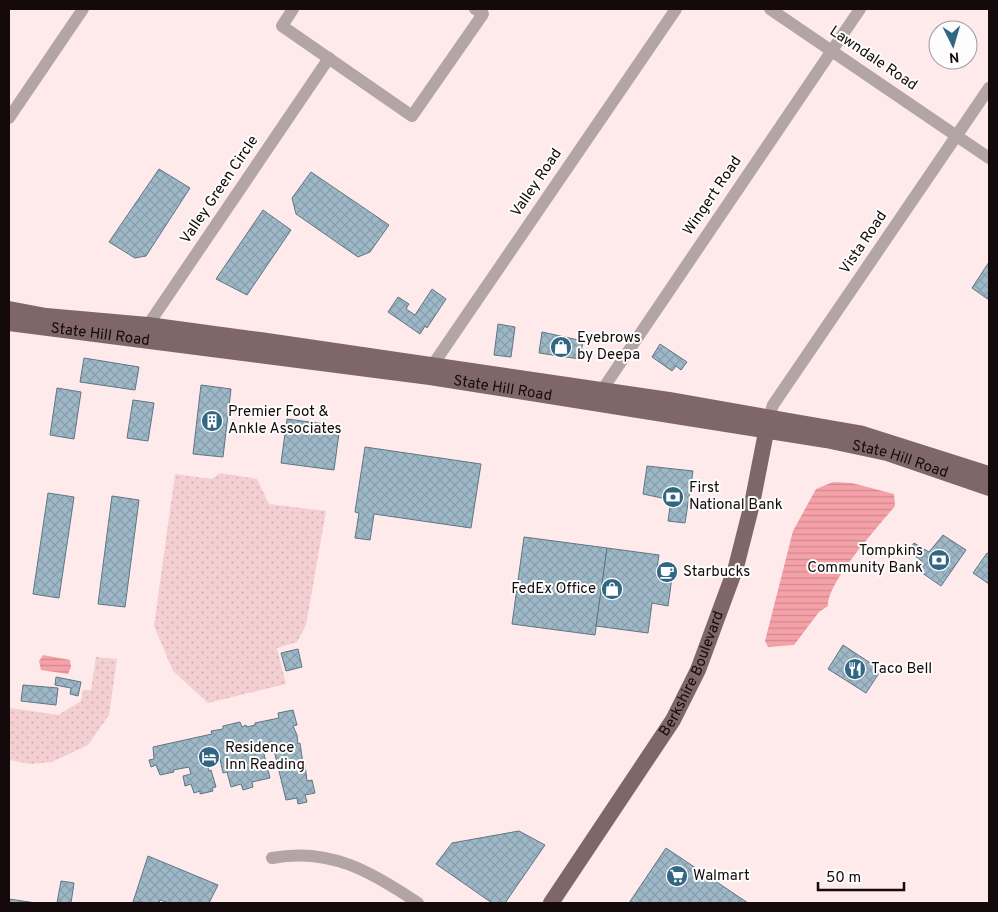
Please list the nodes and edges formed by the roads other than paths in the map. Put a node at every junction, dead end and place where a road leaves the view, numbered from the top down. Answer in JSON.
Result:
{"nodes":[{"id":1,"x":83,"y":9,"type":"edge"},
{"id":2,"x":293,"y":9,"type":"edge"},
{"id":3,"x":475,"y":9,"type":"edge"},
{"id":4,"x":676,"y":9,"type":"edge"},
{"id":5,"x":770,"y":9,"type":"edge"},
{"id":6,"x":860,"y":9,"type":"edge"},
{"id":7,"x":832,"y":50,"type":"junction"},
{"id":8,"x":329,"y":58,"type":"junction"},
{"id":9,"x":989,"y":88,"type":"edge"},
{"id":10,"x":9,"y":118,"type":"edge"},
{"id":11,"x":957,"y":136,"type":"junction"},
{"id":12,"x":989,"y":158,"type":"edge"},
{"id":13,"x":9,"y":309,"type":"edge"},
{"id":14,"x":9,"y":323,"type":"edge"},
{"id":15,"x":148,"y":325,"type":"junction"},
{"id":16,"x":143,"y":342,"type":"junction"},
{"id":17,"x":431,"y":372,"type":"junction"},
{"id":18,"x":597,"y":396,"type":"junction"},
{"id":19,"x":767,"y":424,"type":"junction"},
{"id":20,"x":989,"y":474,"type":"edge"},
{"id":21,"x":989,"y":488,"type":"edge"},
{"id":22,"x":272,"y":858,"type":"dead end"},
{"id":23,"x":418,"y":903,"type":"edge"},
{"id":24,"x":551,"y":903,"type":"edge"}],
"edges":[{"from":1,"to":10,"type":"street"},
{"from":2,"to":8,"type":"street"},
{"from":3,"to":8,"type":"street"},
{"from":4,"to":17,"type":"street","name":"Valley Road"},
{"from":5,"to":7,"type":"street","name":"Lawndale Road"},
{"from":6,"to":7,"type":"street","name":"Wingert Road"},
{"from":7,"to":11,"type":"street","name":"Lawndale Road"},
{"from":7,"to":18,"type":"street","name":"Wingert Road"},
{"from":8,"to":15,"type":"street","name":"Valley Green Circle"},
{"from":9,"to":11,"type":"street","name":"Vista Road"},
{"from":11,"to":12,"type":"street","name":"Lawndale Road"},
{"from":11,"to":19,"type":"street","name":"Vista Road"},
{"from":13,"to":15,"type":"main road","name":"State Hill Road"},
{"from":14,"to":16,"type":"main road","name":"State Hill Road"},
{"from":15,"to":16,"type":"street","name":"Valley Green Circle"},
{"from":15,"to":17,"type":"main road","name":"State Hill Road"},
{"from":16,"to":17,"type":"main road","name":"State Hill Road"},
{"from":17,"to":18,"type":"main road","name":"State Hill Road"},
{"from":18,"to":19,"type":"main road","name":"State Hill Road"},
{"from":19,"to":20,"type":"main road","name":"State Hill Road"},
{"from":19,"to":21,"type":"main road","name":"State Hill Road"},
{"from":19,"to":24,"type":"main road","name":"Berkshire Boulevard"},
{"from":22,"to":23,"type":"street"}]}
